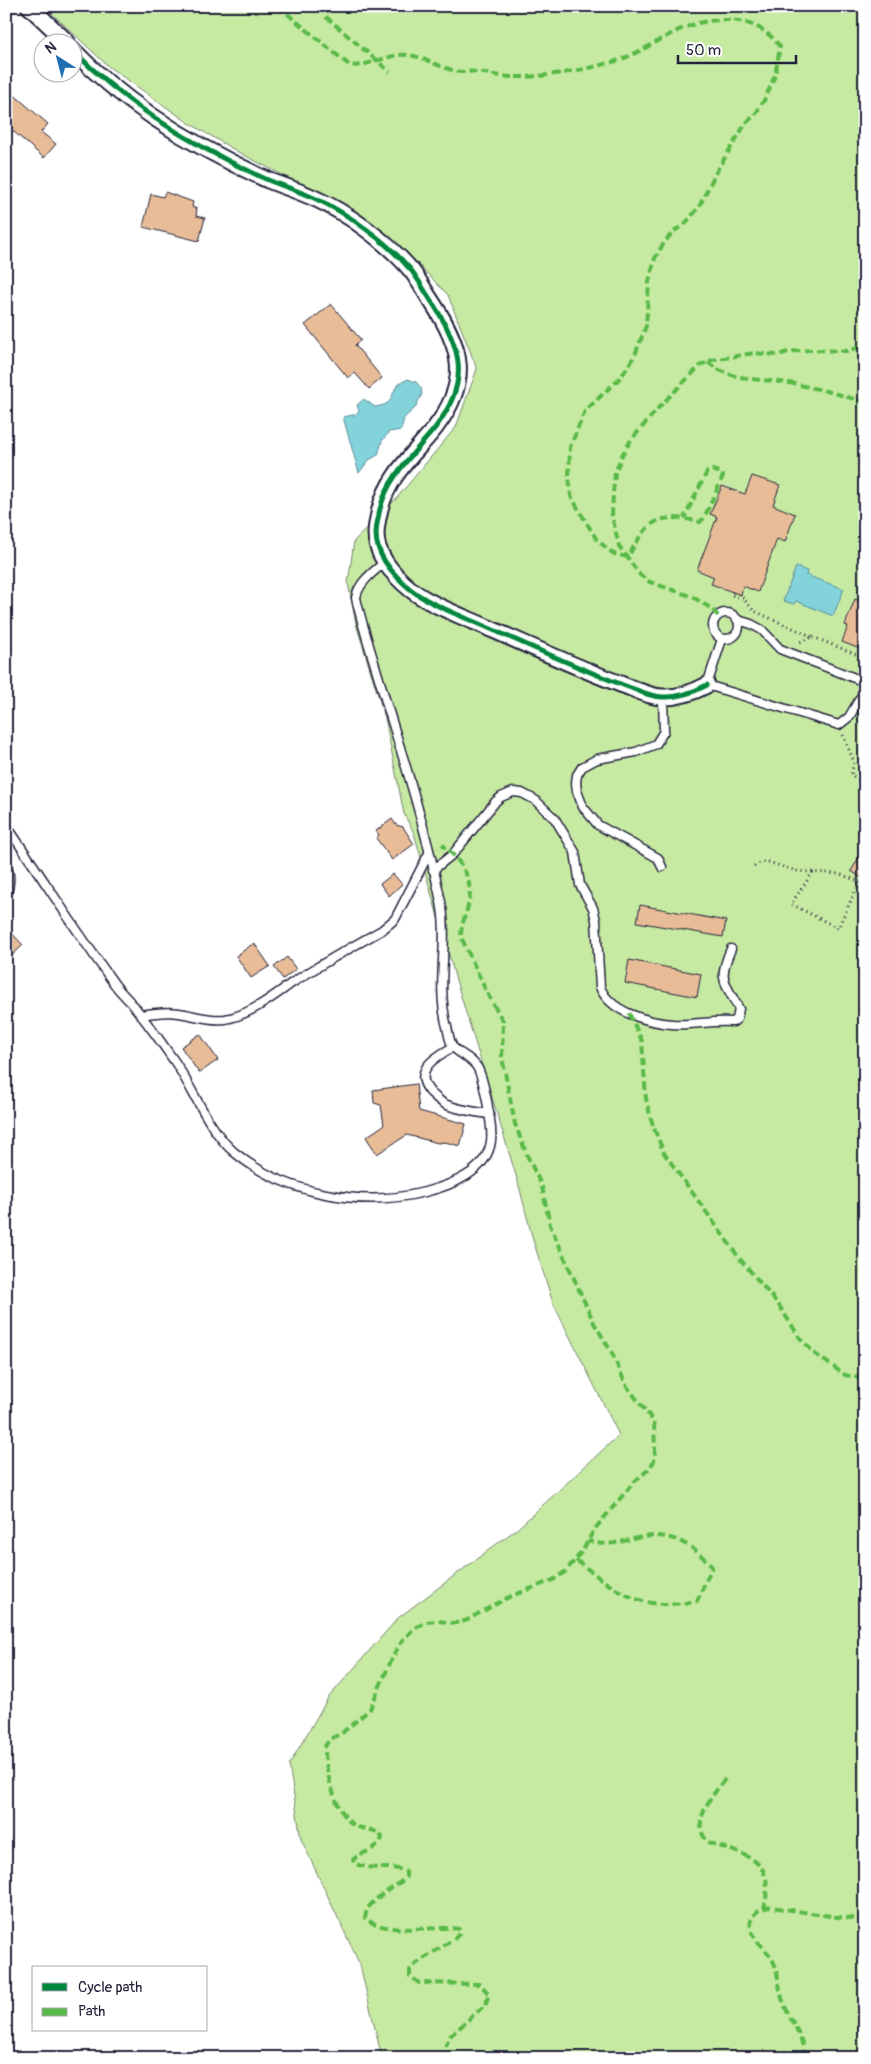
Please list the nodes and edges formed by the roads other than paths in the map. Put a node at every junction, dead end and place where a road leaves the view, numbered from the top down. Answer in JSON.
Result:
{"nodes":[{"id":1,"x":28,"y":6,"type":"edge"},
{"id":2,"x":56,"y":32,"type":"edge"},
{"id":3,"x":82,"y":59,"type":"edge"},
{"id":4,"x":385,"y":562,"type":"junction"},
{"id":5,"x":738,"y":620,"type":"junction"},
{"id":6,"x":722,"y":639,"type":"junction"},
{"id":7,"x":865,"y":682,"type":"edge"},
{"id":8,"x":707,"y":685,"type":"junction"},
{"id":9,"x":865,"y":690,"type":"edge"},
{"id":10,"x":663,"y":698,"type":"junction"},
{"id":11,"x":6,"y":825,"type":"edge"},
{"id":12,"x":429,"y":853,"type":"junction"},
{"id":13,"x":6,"y":864,"type":"edge"},
{"id":14,"x":662,"y":867,"type":"dead end"},
{"id":15,"x":433,"y":870,"type":"junction"},
{"id":16,"x":6,"y":896,"type":"edge"},
{"id":17,"x":731,"y":949,"type":"dead end"},
{"id":18,"x":141,"y":1015,"type":"junction"},
{"id":19,"x":453,"y":1046,"type":"junction"},
{"id":20,"x":488,"y":1114,"type":"junction"}],
"edges":[{"from":1,"to":2,"type":"street"},
{"from":3,"to":4,"type":"street"},
{"from":4,"to":10,"type":"street"},
{"from":4,"to":12,"type":"lane"},
{"from":5,"to":6,"type":"lane"},
{"from":5,"to":6,"type":"lane"},
{"from":5,"to":7,"type":"lane"},
{"from":6,"to":8,"type":"lane"},
{"from":8,"to":9,"type":"lane"},
{"from":8,"to":10,"type":"street"},
{"from":10,"to":14,"type":"lane"},
{"from":11,"to":18,"type":"lane"},
{"from":12,"to":15,"type":"lane"},
{"from":12,"to":18,"type":"lane"},
{"from":13,"to":16,"type":"lane"},
{"from":15,"to":17,"type":"lane"},
{"from":15,"to":19,"type":"lane"},
{"from":18,"to":20,"type":"lane"},
{"from":19,"to":20,"type":"lane"},
{"from":19,"to":20,"type":"lane"}]}
